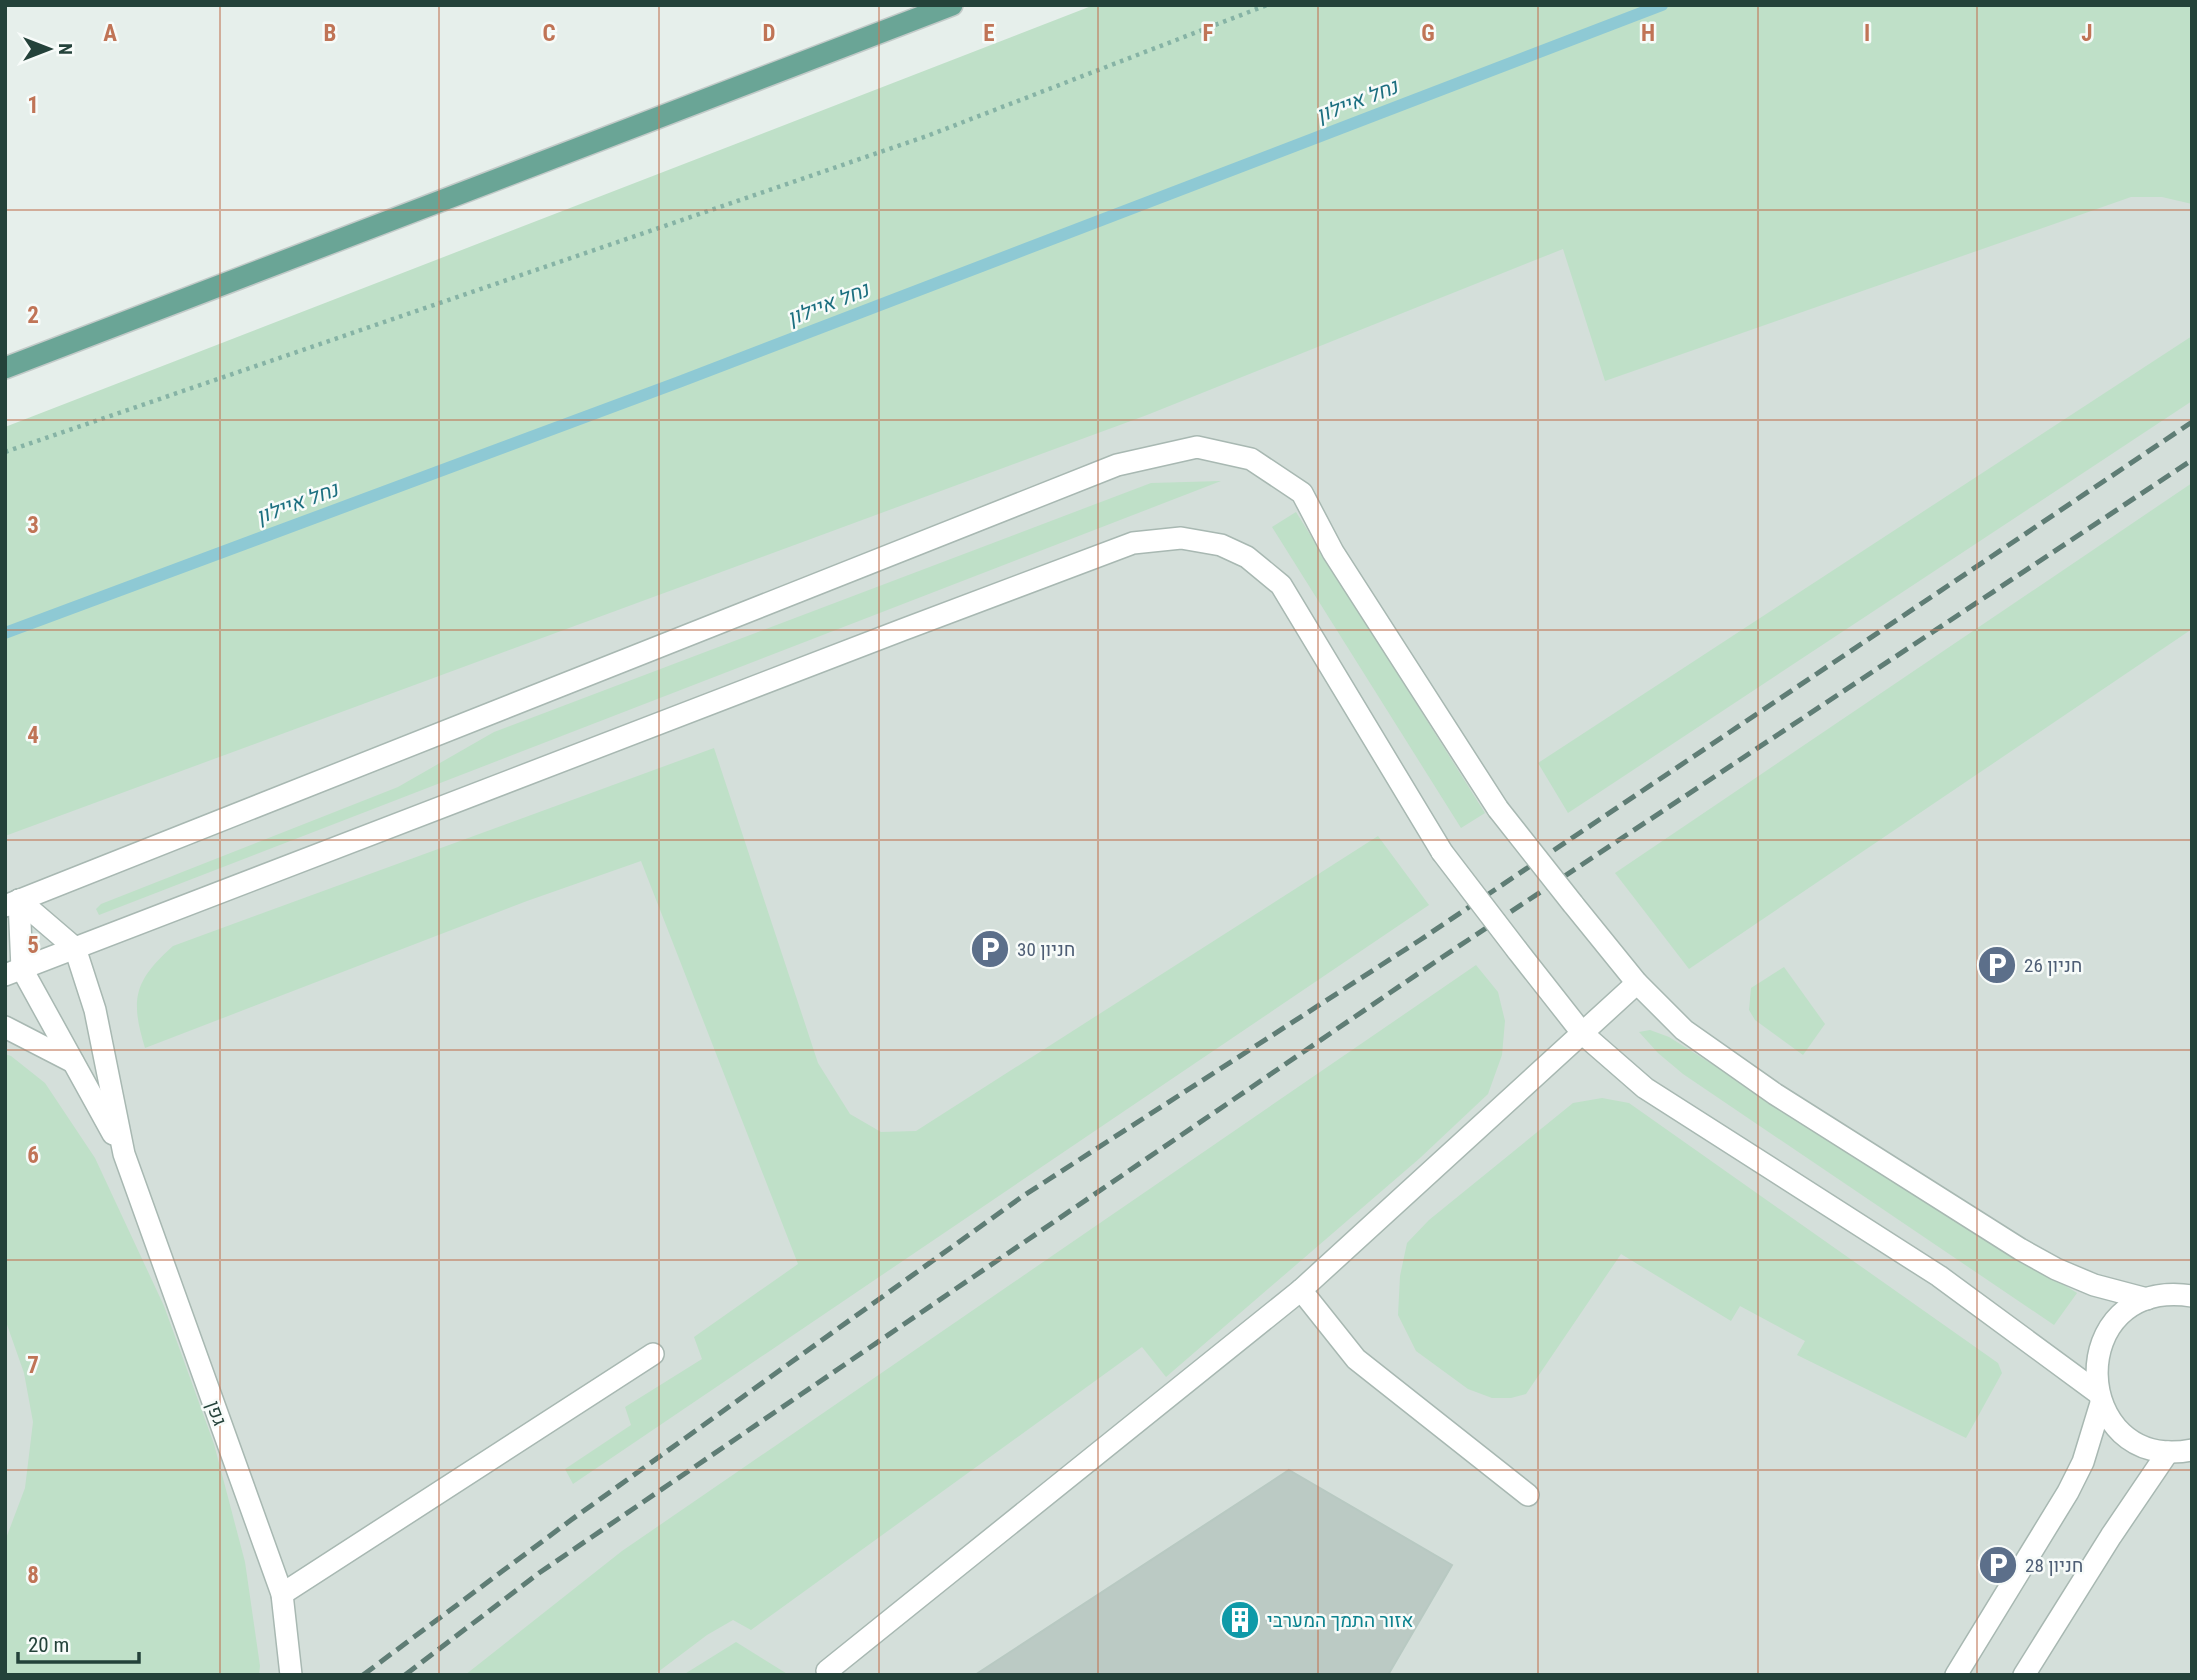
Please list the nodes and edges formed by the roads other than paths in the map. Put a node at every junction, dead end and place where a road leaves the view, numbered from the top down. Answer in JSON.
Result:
{"nodes":[{"id":1,"x":951,"y":5,"type":"edge"},
{"id":2,"x":5,"y":368,"type":"edge"},
{"id":3,"x":12,"y":903,"type":"edge"},
{"id":4,"x":75,"y":948,"type":"junction"},
{"id":5,"x":14,"y":972,"type":"edge"},
{"id":6,"x":1637,"y":983,"type":"junction"},
{"id":7,"x":5,"y":1027,"type":"edge"},
{"id":8,"x":1583,"y":1034,"type":"junction"},
{"id":9,"x":73,"y":1062,"type":"junction"},
{"id":10,"x":124,"y":1154,"type":"junction"},
{"id":11,"x":2192,"y":1278,"type":"edge"},
{"id":12,"x":1301,"y":1290,"type":"junction"},
{"id":13,"x":2183,"y":1295,"type":"edge"},
{"id":14,"x":2147,"y":1298,"type":"junction"},
{"id":15,"x":653,"y":1354,"type":"dead end"},
{"id":16,"x":2099,"y":1398,"type":"junction"},
{"id":17,"x":2182,"y":1453,"type":"edge"},
{"id":18,"x":1528,"y":1495,"type":"dead end"},
{"id":19,"x":282,"y":1594,"type":"junction"},
{"id":20,"x":291,"y":1670,"type":"edge"},
{"id":21,"x":827,"y":1671,"type":"dead end"},
{"id":22,"x":1956,"y":1675,"type":"edge"},
{"id":23,"x":2024,"y":1675,"type":"edge"}],
"edges":[{"from":1,"to":2,"type":"main road"},
{"from":3,"to":4,"type":"street"},
{"from":3,"to":5,"type":"street"},
{"from":3,"to":6,"type":"street","bridge":true},
{"from":4,"to":5,"type":"street"},
{"from":4,"to":8,"type":"street","bridge":true},
{"from":4,"to":10,"type":"street"},
{"from":5,"to":9,"type":"street"},
{"from":6,"to":8,"type":"street"},
{"from":6,"to":14,"type":"street"},
{"from":7,"to":9,"type":"street"},
{"from":8,"to":12,"type":"street"},
{"from":8,"to":16,"type":"street"},
{"from":9,"to":10,"type":"street"},
{"from":10,"to":19,"type":"street","name":"גפן"},
{"from":11,"to":13,"type":"street"},
{"from":12,"to":18,"type":"street"},
{"from":12,"to":21,"type":"street"},
{"from":13,"to":14,"type":"street"},
{"from":14,"to":16,"type":"street"},
{"from":15,"to":19,"type":"street"},
{"from":16,"to":17,"type":"street"},
{"from":16,"to":22,"type":"street"},
{"from":17,"to":23,"type":"street"},
{"from":19,"to":20,"type":"street","name":"גפן"}]}
